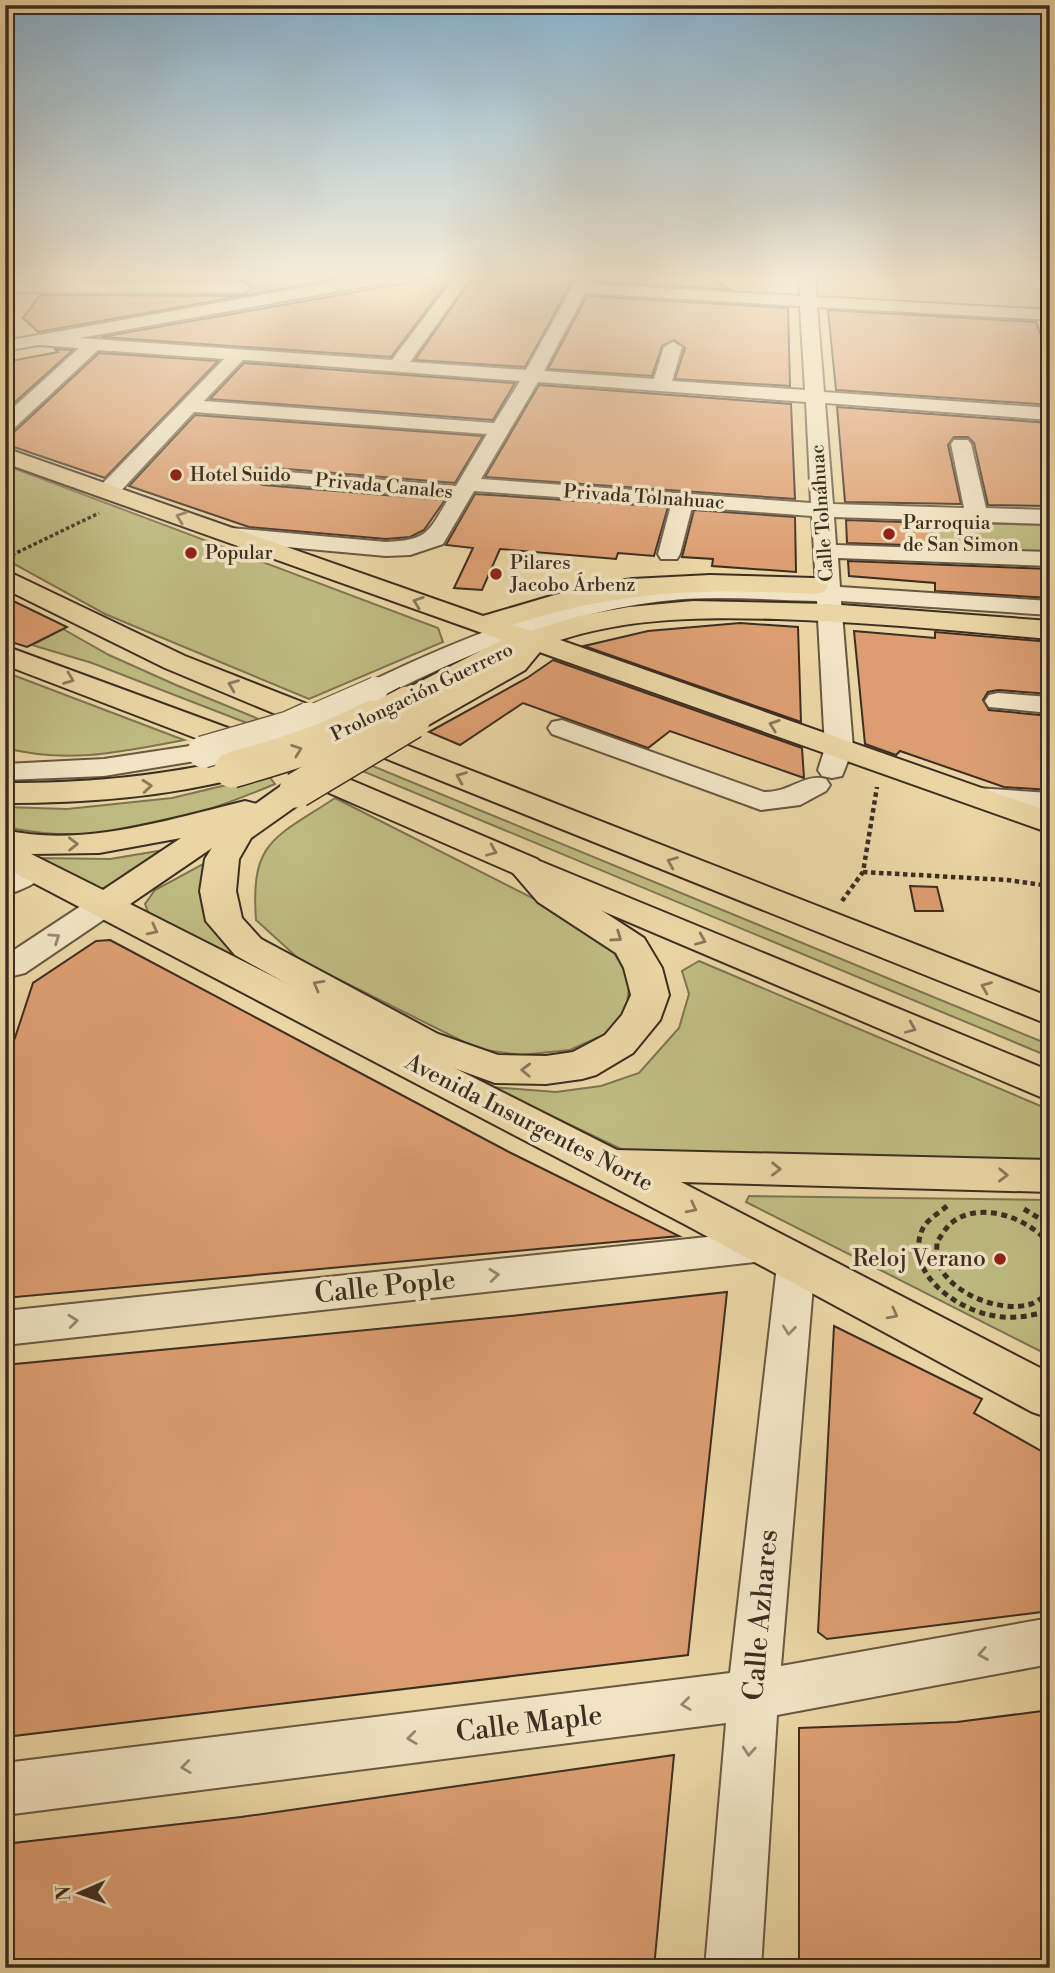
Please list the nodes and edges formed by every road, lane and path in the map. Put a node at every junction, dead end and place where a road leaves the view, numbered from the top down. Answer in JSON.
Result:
{"nodes":[{"id":1,"x":66,"y":370,"type":"edge"},
{"id":2,"x":224,"y":370,"type":"edge"},
{"id":3,"x":443,"y":370,"type":"edge"},
{"id":4,"x":534,"y":370,"type":"edge"},
{"id":5,"x":666,"y":370,"type":"edge"},
{"id":6,"x":812,"y":370,"type":"edge"},
{"id":7,"x":531,"y":376,"type":"junction"},
{"id":8,"x":661,"y":386,"type":"junction"},
{"id":9,"x":814,"y":397,"type":"junction"},
{"id":10,"x":190,"y":406,"type":"junction"},
{"id":11,"x":1050,"y":414,"type":"edge"},
{"id":12,"x":5,"y":426,"type":"edge"},
{"id":13,"x":500,"y":429,"type":"junction"},
{"id":14,"x":961,"y":444,"type":"dead end"},
{"id":15,"x":5,"y":455,"type":"edge"},
{"id":16,"x":262,"y":475,"type":"dead end"},
{"id":17,"x":465,"y":488,"type":"junction"},
{"id":18,"x":119,"y":495,"type":"junction"},
{"id":19,"x":682,"y":500,"type":"junction"},
{"id":20,"x":821,"y":510,"type":"junction"},
{"id":21,"x":977,"y":515,"type":"junction"},
{"id":22,"x":1050,"y":517,"type":"edge"},
{"id":23,"x":231,"y":535,"type":"junction"},
{"id":24,"x":824,"y":551,"type":"junction"},
{"id":25,"x":669,"y":554,"type":"dead end"},
{"id":26,"x":1050,"y":559,"type":"edge"},
{"id":27,"x":6,"y":567,"type":"edge"},
{"id":28,"x":828,"y":598,"type":"junction"},
{"id":29,"x":1050,"y":606,"type":"edge"},
{"id":30,"x":1050,"y":619,"type":"edge"},
{"id":31,"x":492,"y":628,"type":"junction"},
{"id":32,"x":1050,"y":630,"type":"edge"},
{"id":33,"x":535,"y":640,"type":"junction"},
{"id":34,"x":5,"y":655,"type":"edge"},
{"id":35,"x":998,"y":701,"type":"dead end"},
{"id":36,"x":1050,"y":705,"type":"edge"},
{"id":37,"x":296,"y":711,"type":"dead end"},
{"id":38,"x":404,"y":724,"type":"junction"},
{"id":39,"x":562,"y":728,"type":"dead end"},
{"id":40,"x":210,"y":744,"type":"junction"},
{"id":41,"x":5,"y":759,"type":"edge"},
{"id":42,"x":829,"y":768,"type":"junction"},
{"id":43,"x":91,"y":769,"type":"junction"},
{"id":44,"x":5,"y":772,"type":"edge"},
{"id":45,"x":878,"y":781,"type":"dead end"},
{"id":46,"x":339,"y":785,"type":"dead end"},
{"id":47,"x":5,"y":793,"type":"edge"},
{"id":48,"x":291,"y":793,"type":"junction"},
{"id":49,"x":977,"y":797,"type":"junction"},
{"id":50,"x":1050,"y":802,"type":"edge"},
{"id":51,"x":245,"y":811,"type":"junction"},
{"id":52,"x":1050,"y":823,"type":"edge"},
{"id":53,"x":5,"y":841,"type":"edge"},
{"id":54,"x":525,"y":866,"type":"junction"},
{"id":55,"x":15,"y":870,"type":"edge"},
{"id":56,"x":863,"y":872,"type":"junction"},
{"id":57,"x":1050,"y":886,"type":"edge"},
{"id":58,"x":104,"y":905,"type":"junction"},
{"id":59,"x":845,"y":908,"type":"dead end"},
{"id":60,"x":5,"y":968,"type":"edge"},
{"id":61,"x":1050,"y":1012,"type":"edge"},
{"id":62,"x":1050,"y":1087,"type":"edge"},
{"id":63,"x":610,"y":1165,"type":"junction"},
{"id":64,"x":1050,"y":1176,"type":"edge"},
{"id":65,"x":956,"y":1203,"type":"dead end"},
{"id":66,"x":1020,"y":1208,"type":"dead end"},
{"id":67,"x":1050,"y":1225,"type":"edge"},
{"id":68,"x":1050,"y":1245,"type":"edge"},
{"id":69,"x":780,"y":1254,"type":"junction"},
{"id":70,"x":1050,"y":1292,"type":"edge"},
{"id":71,"x":972,"y":1297,"type":"junction"},
{"id":72,"x":964,"y":1307,"type":"junction"},
{"id":73,"x":1050,"y":1311,"type":"edge"},
{"id":74,"x":958,"y":1316,"type":"dead end"},
{"id":75,"x":5,"y":1328,"type":"edge"},
{"id":76,"x":1050,"y":1397,"type":"edge"},
{"id":77,"x":1050,"y":1642,"type":"edge"},
{"id":78,"x":753,"y":1695,"type":"junction"},
{"id":79,"x":5,"y":1789,"type":"edge"},
{"id":80,"x":733,"y":1968,"type":"edge"}],
"edges":[{"from":1,"to":12,"type":"street"},
{"from":2,"to":10,"type":"street"},
{"from":3,"to":7,"type":"street"},
{"from":4,"to":7,"type":"street"},
{"from":5,"to":8,"type":"street"},
{"from":6,"to":9,"type":"street","name":"Calle Tolnáhuac"},
{"from":7,"to":8,"type":"street"},
{"from":7,"to":13,"type":"street"},
{"from":8,"to":9,"type":"street"},
{"from":9,"to":11,"type":"street"},
{"from":9,"to":20,"type":"street","name":"Calle Tolnáhuac"},
{"from":10,"to":13,"type":"street"},
{"from":10,"to":18,"type":"street"},
{"from":13,"to":17,"type":"street"},
{"from":14,"to":21,"type":"street"},
{"from":15,"to":18,"type":"main road"},
{"from":16,"to":17,"type":"street","name":"Privada Canales"},
{"from":17,"to":19,"type":"street","name":"Privada Tolnahuac"},
{"from":17,"to":23,"type":"street"},
{"from":23,"to":18,"type":"main road","one_way":true},
{"from":18,"to":27,"type":"path"},
{"from":19,"to":20,"type":"street","name":"Privada Tolnahuac"},
{"from":19,"to":25,"type":"street"},
{"from":20,"to":21,"type":"street","name":"Privada Tolnahuac"},
{"from":20,"to":24,"type":"street","name":"Calle Tolnáhuac"},
{"from":21,"to":22,"type":"street","name":"Privada Tolnahuac"},
{"from":31,"to":23,"type":"main road","one_way":true},
{"from":24,"to":26,"type":"street"},
{"from":24,"to":28,"type":"street","name":"Calle Tolnáhuac"},
{"from":37,"to":27,"type":"main road","one_way":true},
{"from":28,"to":29,"type":"main road","name":"Prolongación Guerrero"},
{"from":28,"to":30,"type":"street"},
{"from":28,"to":31,"type":"main road","name":"Prolongación Guerrero"},
{"from":28,"to":32,"type":"main road","name":"Prolongación Guerrero"},
{"from":28,"to":33,"type":"main road","name":"Prolongación Guerrero"},
{"from":28,"to":42,"type":"street","name":"Calle Tolnáhuac"},
{"from":31,"to":33,"type":"main road"},
{"from":31,"to":40,"type":"street","bridge":true},
{"from":33,"to":38,"type":"main road"},
{"from":42,"to":33,"type":"main road","one_way":true},
{"from":34,"to":40,"type":"main road","one_way":true},
{"from":35,"to":36,"type":"street"},
{"from":47,"to":38,"type":"main road","name":"Prolongación Guerrero","one_way":true,"bridge":true},
{"from":38,"to":48,"type":"main road","bridge":true},
{"from":61,"to":38,"type":"main road","one_way":true},
{"from":39,"to":42,"type":"lane"},
{"from":40,"to":43,"type":"street"},
{"from":41,"to":43,"type":"street"},
{"from":42,"to":49,"type":"main road"},
{"from":43,"to":44,"type":"street"},
{"from":45,"to":56,"type":"path"},
{"from":46,"to":54,"type":"main road","one_way":true},
{"from":48,"to":51,"type":"main road"},
{"from":54,"to":48,"type":"main road","one_way":true},
{"from":49,"to":50,"type":"street"},
{"from":49,"to":52,"type":"main road"},
{"from":53,"to":51,"type":"main road","one_way":true},
{"from":51,"to":58,"type":"main road"},
{"from":54,"to":62,"type":"main road","one_way":true},
{"from":55,"to":58,"type":"main road","name":"Avenida Insurgentes Norte"},
{"from":56,"to":57,"type":"path"},
{"from":56,"to":59,"type":"path"},
{"from":60,"to":58,"type":"street","one_way":true},
{"from":58,"to":63,"type":"main road","name":"Avenida Insurgentes Norte","one_way":true},
{"from":63,"to":64,"type":"main road","one_way":true},
{"from":63,"to":69,"type":"main road","name":"Avenida Insurgentes Norte","one_way":true},
{"from":65,"to":72,"type":"path"},
{"from":66,"to":67,"type":"path"},
{"from":68,"to":71,"type":"path"},
{"from":75,"to":69,"type":"street","name":"Calle Pople","one_way":true},
{"from":69,"to":76,"type":"main road","name":"Avenida Insurgentes Norte","one_way":true},
{"from":69,"to":78,"type":"street","name":"Calle Azhares","one_way":true},
{"from":70,"to":71,"type":"path"},
{"from":71,"to":72,"type":"path"},
{"from":72,"to":73,"type":"path"},
{"from":72,"to":74,"type":"path"},
{"from":77,"to":78,"type":"street","name":"Calle Maple","one_way":true},
{"from":78,"to":79,"type":"street","name":"Calle Maple","one_way":true},
{"from":78,"to":80,"type":"street","name":"Calle Azhares","one_way":true}]}
